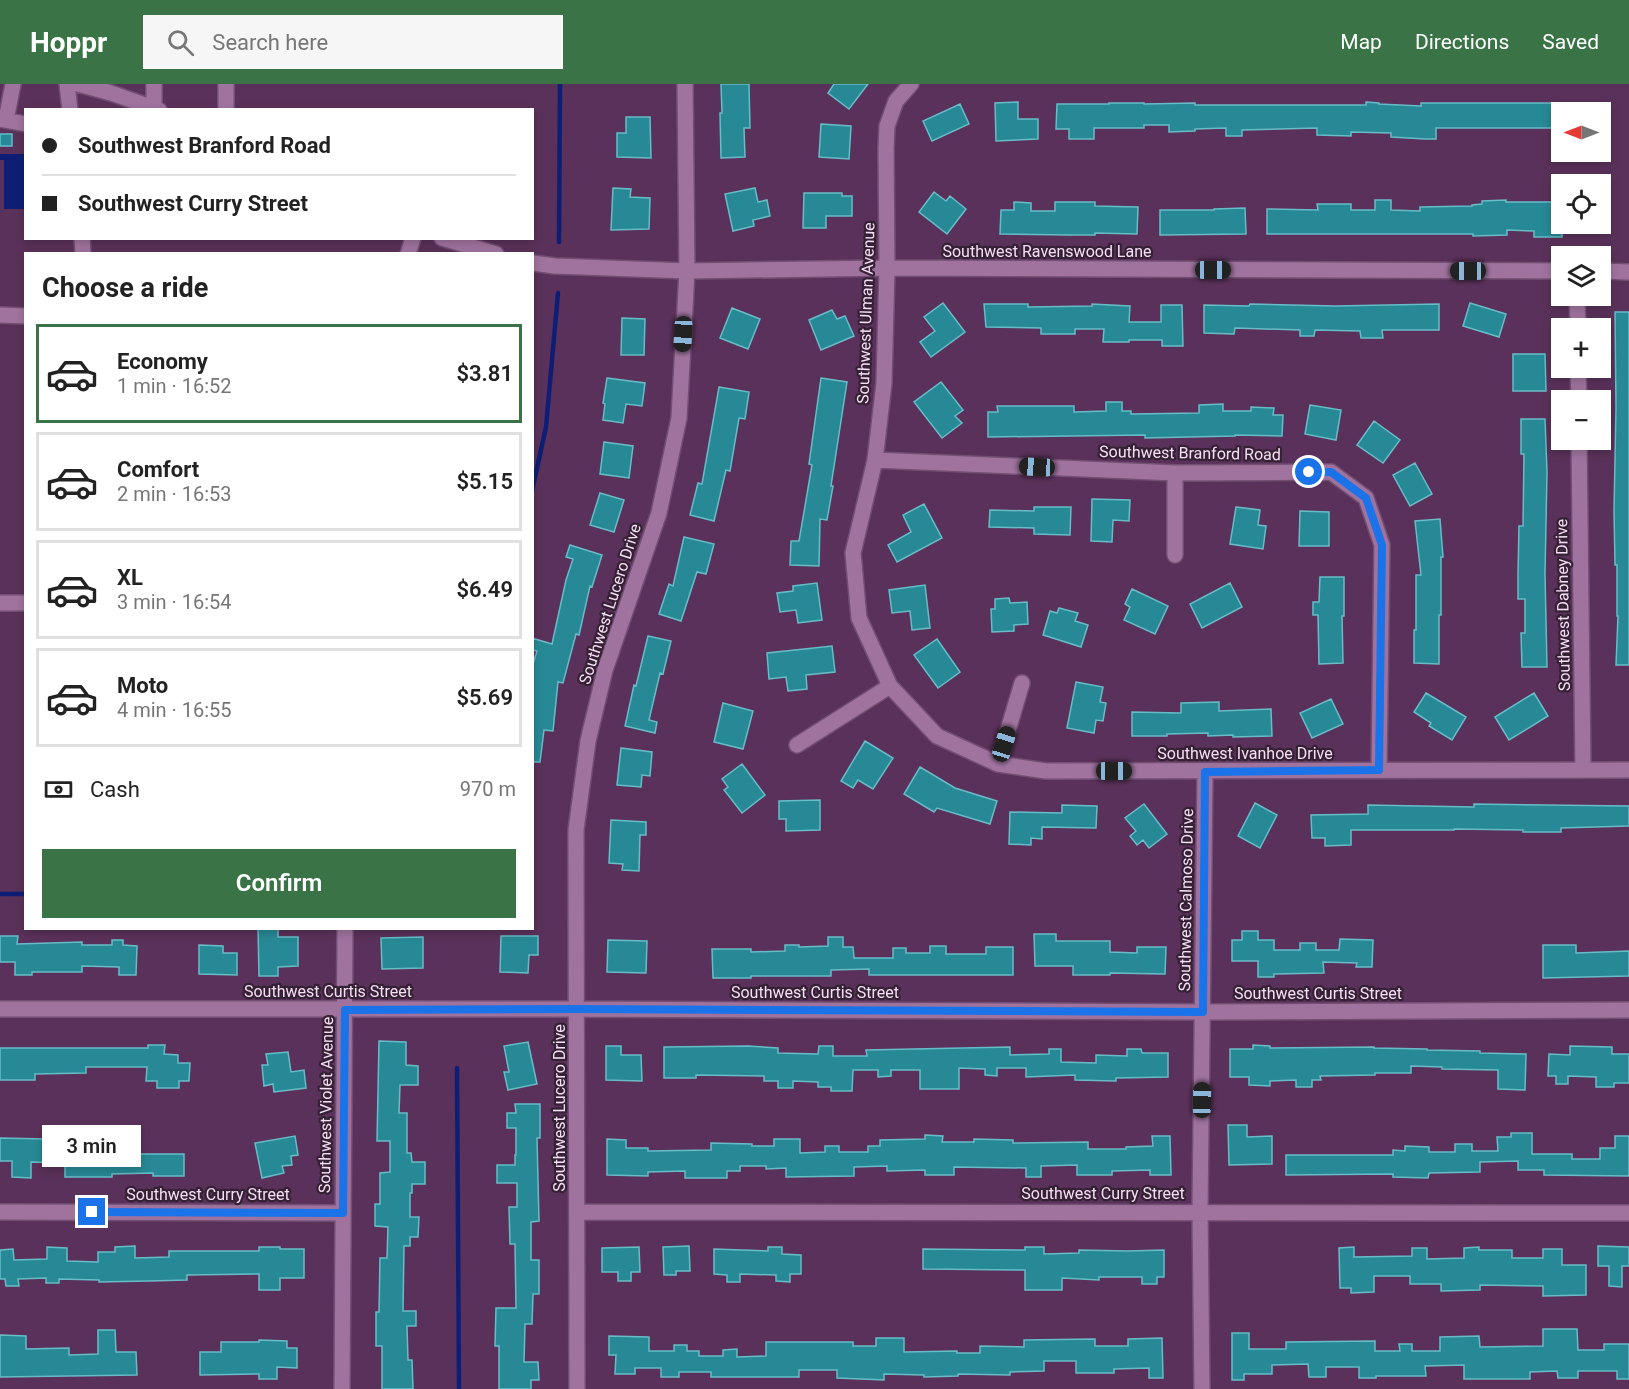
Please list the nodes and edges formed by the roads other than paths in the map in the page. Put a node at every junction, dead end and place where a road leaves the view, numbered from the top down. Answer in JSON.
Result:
{"nodes":[{"id":1,"x":13,"y":84,"type":"edge"},
{"id":2,"x":67,"y":84,"type":"edge"},
{"id":3,"x":78,"y":84,"type":"edge"},
{"id":4,"x":154,"y":84,"type":"edge"},
{"id":5,"x":226,"y":84,"type":"edge"},
{"id":6,"x":685,"y":84,"type":"edge"},
{"id":7,"x":911,"y":84,"type":"edge"},
{"id":8,"x":70,"y":108,"type":"edge"},
{"id":9,"x":153,"y":108,"type":"edge"},
{"id":10,"x":156,"y":108,"type":"edge"},
{"id":11,"x":226,"y":108,"type":"edge"},
{"id":12,"x":3,"y":120,"type":"edge"},
{"id":13,"x":24,"y":124,"type":"edge"},
{"id":14,"x":449,"y":240,"type":"edge"},
{"id":15,"x":489,"y":252,"type":"edge"},
{"id":16,"x":534,"y":263,"type":"edge"},
{"id":17,"x":888,"y":268,"type":"junction"},
{"id":18,"x":687,"y":271,"type":"junction"},
{"id":19,"x":1551,"y":271,"type":"edge"},
{"id":20,"x":1611,"y":271,"type":"edge"},
{"id":21,"x":1629,"y":272,"type":"edge"},
{"id":22,"x":0,"y":315,"type":"edge"},
{"id":23,"x":24,"y":316,"type":"edge"},
{"id":24,"x":1579,"y":450,"type":"edge"},
{"id":25,"x":875,"y":460,"type":"junction"},
{"id":26,"x":1175,"y":473,"type":"junction"},
{"id":27,"x":1175,"y":555,"type":"dead end"},
{"id":28,"x":0,"y":603,"type":"edge"},
{"id":29,"x":24,"y":603,"type":"edge"},
{"id":30,"x":1022,"y":683,"type":"dead end"},
{"id":31,"x":890,"y":686,"type":"junction"},
{"id":32,"x":797,"y":745,"type":"dead end"},
{"id":33,"x":998,"y":764,"type":"junction"},
{"id":34,"x":1379,"y":770,"type":"junction"},
{"id":35,"x":1583,"y":770,"type":"junction"},
{"id":36,"x":1629,"y":770,"type":"edge"},
{"id":37,"x":1205,"y":772,"type":"junction"},
{"id":38,"x":345,"y":930,"type":"edge"},
{"id":39,"x":576,"y":1009,"type":"junction"},
{"id":40,"x":0,"y":1010,"type":"edge"},
{"id":41,"x":345,"y":1010,"type":"junction"},
{"id":42,"x":1629,"y":1010,"type":"edge"},
{"id":43,"x":1203,"y":1012,"type":"junction"},
{"id":44,"x":1200,"y":1211,"type":"junction"},
{"id":45,"x":0,"y":1212,"type":"edge"},
{"id":46,"x":578,"y":1212,"type":"junction"},
{"id":47,"x":343,"y":1213,"type":"junction"},
{"id":48,"x":1629,"y":1213,"type":"edge"},
{"id":49,"x":342,"y":1389,"type":"edge"},
{"id":50,"x":577,"y":1389,"type":"edge"},
{"id":51,"x":1202,"y":1389,"type":"edge"}],
"edges":[{"from":1,"to":12,"type":"street"},
{"from":2,"to":8,"type":"street"},
{"from":3,"to":9,"type":"street"},
{"from":4,"to":10,"type":"street"},
{"from":5,"to":11,"type":"street"},
{"from":6,"to":18,"type":"street","name":"Southwest Lucero Drive"},
{"from":7,"to":17,"type":"street","name":"Southwest Ulman Avenue"},
{"from":12,"to":13,"type":"street"},
{"from":14,"to":15,"type":"street"},
{"from":16,"to":18,"type":"street","name":"Southwest Ravenswood Lane"},
{"from":17,"to":18,"type":"street","name":"Southwest Ravenswood Lane"},
{"from":17,"to":19,"type":"street","name":"Southwest Ravenswood Lane"},
{"from":17,"to":25,"type":"street","name":"Southwest Ulman Avenue"},
{"from":18,"to":39,"type":"street","name":"Southwest Lucero Drive"},
{"from":20,"to":21,"type":"street"},
{"from":22,"to":23,"type":"street"},
{"from":24,"to":35,"type":"street","name":"Southwest Dabney Drive"},
{"from":25,"to":26,"type":"street","name":"Southwest Branford Road"},
{"from":25,"to":31,"type":"street","name":"Southwest Ulman Avenue"},
{"from":26,"to":27,"type":"street"},
{"from":26,"to":34,"type":"street","name":"Southwest Branford Road"},
{"from":28,"to":29,"type":"street"},
{"from":30,"to":33,"type":"street"},
{"from":31,"to":32,"type":"street"},
{"from":31,"to":33,"type":"street","name":"Southwest Ivanhoe Drive"},
{"from":33,"to":37,"type":"street","name":"Southwest Ivanhoe Drive"},
{"from":34,"to":35,"type":"street","name":"Southwest Ivanhoe Drive"},
{"from":34,"to":37,"type":"street","name":"Southwest Ivanhoe Drive"},
{"from":35,"to":36,"type":"street","name":"Southwest Ivanhoe Drive"},
{"from":37,"to":43,"type":"street","name":"Southwest Calmoso Drive"},
{"from":38,"to":41,"type":"street","name":"Southwest Violet Avenue"},
{"from":39,"to":41,"type":"street","name":"Southwest Curtis Street"},
{"from":39,"to":43,"type":"street","name":"Southwest Curtis Street"},
{"from":39,"to":46,"type":"street","name":"Southwest Lucero Drive"},
{"from":40,"to":41,"type":"street","name":"Southwest Curtis Street"},
{"from":41,"to":47,"type":"street","name":"Southwest Violet Avenue"},
{"from":42,"to":43,"type":"street","name":"Southwest Curtis Street"},
{"from":43,"to":44,"type":"street","name":"Southwest Calmoso Drive"},
{"from":44,"to":46,"type":"street","name":"Southwest Curry Street"},
{"from":44,"to":48,"type":"street","name":"Southwest Curry Street"},
{"from":44,"to":51,"type":"street","name":"Southwest Calmoso Drive"},
{"from":45,"to":47,"type":"street","name":"Southwest Curry Street"},
{"from":46,"to":50,"type":"street","name":"Southwest Lucero Drive"},
{"from":47,"to":49,"type":"street","name":"Southwest Violet Avenue"}]}
